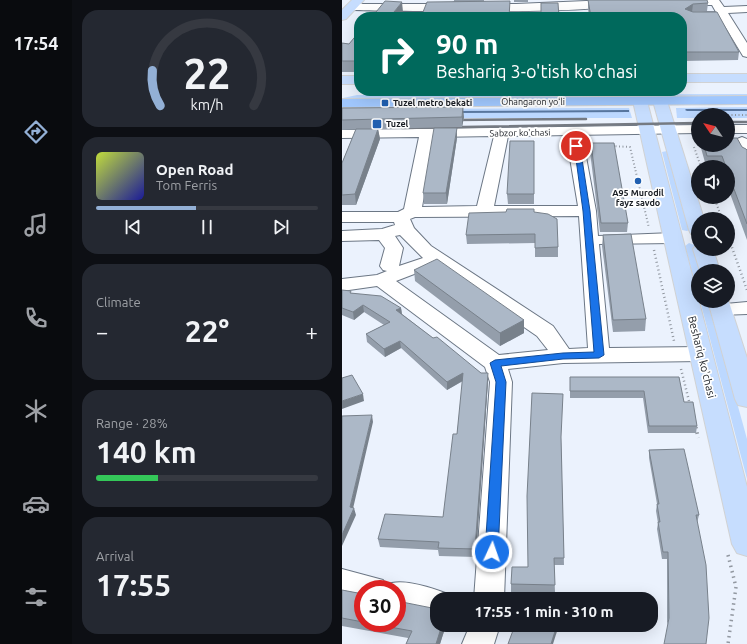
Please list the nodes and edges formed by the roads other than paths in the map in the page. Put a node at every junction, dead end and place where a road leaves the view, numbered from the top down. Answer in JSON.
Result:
{"nodes":[{"id":1,"x":669,"y":2,"type":"edge"},
{"id":2,"x":631,"y":3,"type":"edge"},
{"id":3,"x":355,"y":4,"type":"edge"},
{"id":4,"x":433,"y":4,"type":"edge"},
{"id":5,"x":496,"y":4,"type":"edge"},
{"id":6,"x":573,"y":6,"type":"junction"},
{"id":7,"x":532,"y":7,"type":"edge"},
{"id":8,"x":719,"y":7,"type":"edge"},
{"id":9,"x":415,"y":8,"type":"junction"},
{"id":10,"x":747,"y":10,"type":"edge"},
{"id":11,"x":412,"y":12,"type":"edge"},
{"id":12,"x":576,"y":12,"type":"edge"},
{"id":13,"x":680,"y":12,"type":"edge"},
{"id":14,"x":342,"y":17,"type":"edge"},
{"id":15,"x":747,"y":53,"type":"edge"},
{"id":16,"x":747,"y":78,"type":"edge"},
{"id":17,"x":342,"y":80,"type":"edge"},
{"id":18,"x":354,"y":80,"type":"edge"},
{"id":19,"x":687,"y":86,"type":"edge"},
{"id":20,"x":687,"y":86,"type":"edge"},
{"id":21,"x":747,"y":89,"type":"edge"},
{"id":22,"x":342,"y":91,"type":"edge"},
{"id":23,"x":354,"y":91,"type":"edge"},
{"id":24,"x":747,"y":100,"type":"edge"},
{"id":25,"x":640,"y":101,"type":"junction"},
{"id":26,"x":660,"y":101,"type":"junction"},
{"id":27,"x":342,"y":103,"type":"edge"},
{"id":28,"x":691,"y":131,"type":"edge"},
{"id":29,"x":501,"y":133,"type":"junction"},
{"id":30,"x":427,"y":134,"type":"junction"},
{"id":31,"x":671,"y":136,"type":"junction"},
{"id":32,"x":649,"y":137,"type":"junction"},
{"id":33,"x":343,"y":142,"type":"edge"},
{"id":34,"x":691,"y":143,"type":"edge"},
{"id":35,"x":576,"y":146,"type":"dead end"},
{"id":36,"x":587,"y":211,"type":"junction"},
{"id":37,"x":484,"y":212,"type":"junction"},
{"id":38,"x":693,"y":212,"type":"edge"},
{"id":39,"x":342,"y":217,"type":"edge"},
{"id":40,"x":405,"y":219,"type":"junction"},
{"id":41,"x":384,"y":234,"type":"junction"},
{"id":42,"x":342,"y":236,"type":"edge"},
{"id":43,"x":691,"y":237,"type":"edge"},
{"id":44,"x":673,"y":238,"type":"junction"},
{"id":45,"x":589,"y":240,"type":"junction"},
{"id":46,"x":436,"y":259,"type":"junction"},
{"id":47,"x":386,"y":273,"type":"junction"},
{"id":48,"x":342,"y":285,"type":"edge"},
{"id":49,"x":735,"y":307,"type":"edge"},
{"id":50,"x":721,"y":308,"type":"edge"},
{"id":51,"x":747,"y":308,"type":"edge"},
{"id":52,"x":689,"y":354,"type":"junction"},
{"id":53,"x":599,"y":355,"type":"junction"},
{"id":54,"x":563,"y":356,"type":"junction"},
{"id":55,"x":495,"y":363,"type":"junction"},
{"id":56,"x":747,"y":399,"type":"edge"},
{"id":57,"x":737,"y":546,"type":"edge"},
{"id":58,"x":342,"y":582,"type":"edge"},
{"id":59,"x":354,"y":585,"type":"edge"},
{"id":60,"x":489,"y":592,"type":"edge"},
{"id":61,"x":406,"y":596,"type":"edge"},
{"id":62,"x":430,"y":601,"type":"edge"},
{"id":63,"x":482,"y":632,"type":"edge"},
{"id":64,"x":478,"y":644,"type":"edge"}],
"edges":[{"from":1,"to":8,"type":"street"},
{"from":2,"to":6,"type":"street"},
{"from":3,"to":9,"type":"street"},
{"from":3,"to":14,"type":"main road"},
{"from":4,"to":5,"type":"street"},
{"from":4,"to":9,"type":"street"},
{"from":5,"to":7,"type":"street"},
{"from":6,"to":7,"type":"street"},
{"from":6,"to":12,"type":"street"},
{"from":8,"to":10,"type":"street"},
{"from":8,"to":13,"type":"street"},
{"from":8,"to":15,"type":"street"},
{"from":9,"to":11,"type":"street"},
{"from":16,"to":19,"type":"main road"},
{"from":17,"to":18,"type":"main road"},
{"from":20,"to":21,"type":"highway"},
{"from":22,"to":23,"type":"highway"},
{"from":24,"to":26,"type":"highway","name":"Ohangaron yoʻli"},
{"from":25,"to":26,"type":"highway","name":"Ohangaron yoʻli"},
{"from":25,"to":27,"type":"highway","name":"Ohangaron yoʻli"},
{"from":25,"to":32,"type":"main road","name":"Beshariq ko'chasi"},
{"from":26,"to":31,"type":"main road"},
{"from":28,"to":31,"type":"street"},
{"from":29,"to":30,"type":"street","name":"Sabzor ko'chasi"},
{"from":29,"to":32,"type":"street","name":"Sabzor ko'chasi"},
{"from":29,"to":37,"type":"street"},
{"from":30,"to":33,"type":"street","name":"Sabzor ko'chasi"},
{"from":30,"to":40,"type":"street"},
{"from":31,"to":32,"type":"street","name":"Sabzor ko'chasi"},
{"from":31,"to":34,"type":"street"},
{"from":31,"to":38,"type":"main road"},
{"from":32,"to":44,"type":"main road","name":"Beshariq ko'chasi"},
{"from":35,"to":36,"type":"street"},
{"from":36,"to":37,"type":"street"},
{"from":36,"to":45,"type":"street"},
{"from":37,"to":40,"type":"street"},
{"from":39,"to":40,"type":"street"},
{"from":40,"to":41,"type":"street"},
{"from":40,"to":46,"type":"street"},
{"from":41,"to":42,"type":"street"},
{"from":41,"to":47,"type":"street"},
{"from":43,"to":44,"type":"main road"},
{"from":44,"to":45,"type":"street"},
{"from":44,"to":52,"type":"main road","name":"Beshariq ko'chasi"},
{"from":45,"to":53,"type":"street"},
{"from":46,"to":47,"type":"street"},
{"from":46,"to":54,"type":"street"},
{"from":47,"to":48,"type":"street"},
{"from":47,"to":55,"type":"street"},
{"from":49,"to":51,"type":"street"},
{"from":50,"to":56,"type":"main road"},
{"from":52,"to":53,"type":"street"},
{"from":52,"to":57,"type":"main road","name":"Beshariq ko'chasi"},
{"from":53,"to":54,"type":"street"},
{"from":54,"to":55,"type":"street"},
{"from":55,"to":60,"type":"street"},
{"from":58,"to":59,"type":"street"},
{"from":61,"to":62,"type":"street"},
{"from":63,"to":64,"type":"street"}]}
